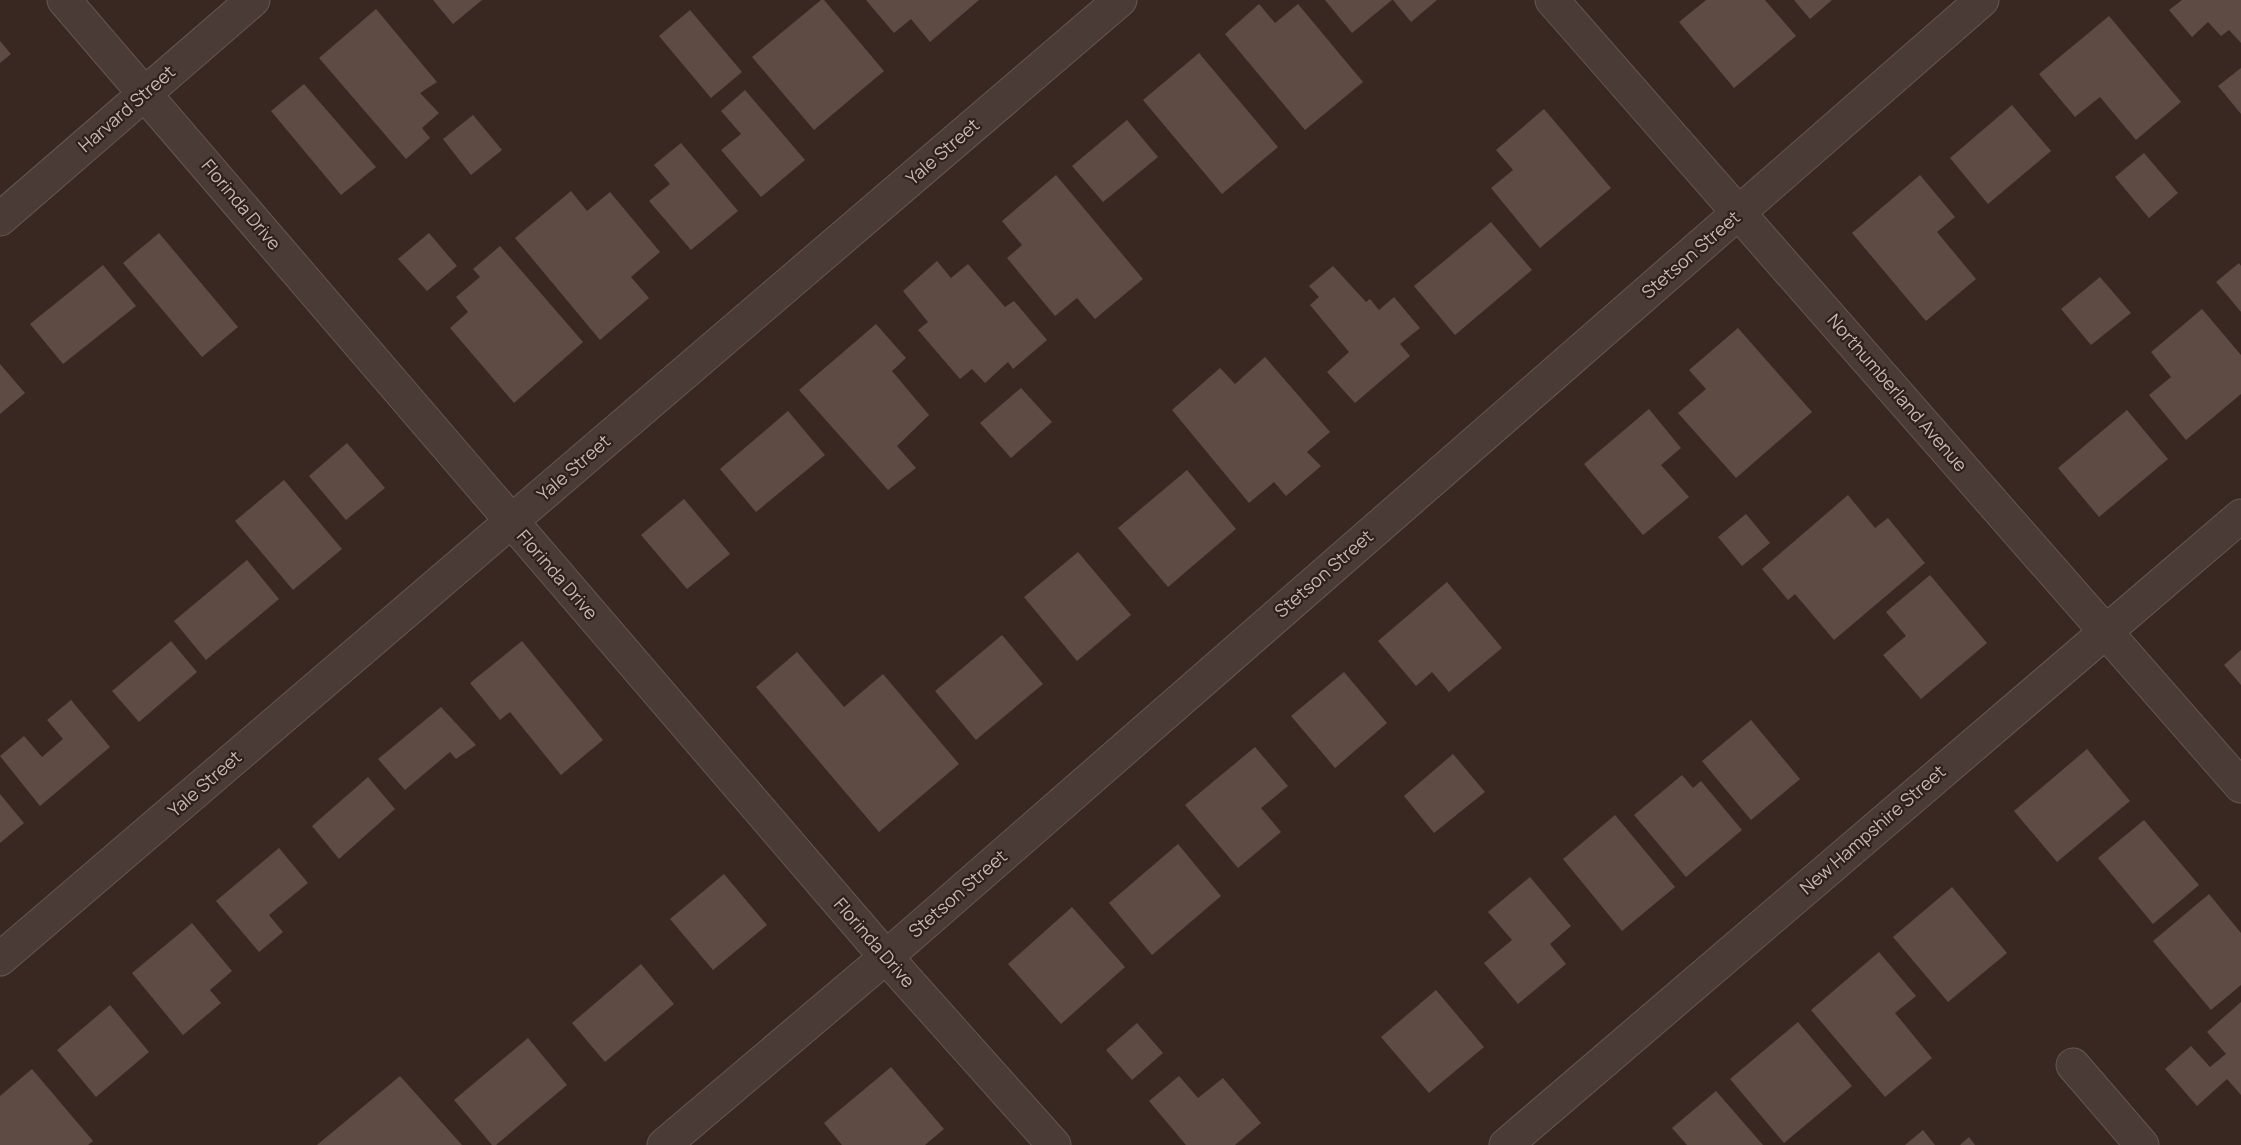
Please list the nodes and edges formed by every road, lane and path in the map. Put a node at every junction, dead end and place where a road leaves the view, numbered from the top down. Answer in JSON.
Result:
{"nodes":[{"id":1,"x":64,"y":0,"type":"edge"},
{"id":2,"x":253,"y":0,"type":"edge"},
{"id":3,"x":1120,"y":0,"type":"edge"},
{"id":4,"x":1552,"y":0,"type":"edge"},
{"id":5,"x":1982,"y":0,"type":"edge"},
{"id":6,"x":145,"y":93,"type":"junction"},
{"id":7,"x":1739,"y":212,"type":"junction"},
{"id":8,"x":0,"y":219,"type":"edge"},
{"id":9,"x":2241,"y":516,"type":"edge"},
{"id":10,"x":511,"y":522,"type":"junction"},
{"id":11,"x":2105,"y":632,"type":"junction"},
{"id":12,"x":2241,"y":786,"type":"edge"},
{"id":13,"x":886,"y":957,"type":"junction"},
{"id":14,"x":0,"y":959,"type":"edge"},
{"id":15,"x":2073,"y":1065,"type":"dead end"},
{"id":16,"x":664,"y":1145,"type":"edge"},
{"id":17,"x":1054,"y":1145,"type":"edge"},
{"id":18,"x":1506,"y":1145,"type":"edge"},
{"id":19,"x":2142,"y":1145,"type":"edge"}],
"edges":[{"from":1,"to":6,"type":"street","name":"Florinda Drive"},
{"from":2,"to":6,"type":"street","name":"Harvard Street"},
{"from":3,"to":10,"type":"street","name":"Yale Street"},
{"from":4,"to":7,"type":"street","name":"Northumberland Avenue"},
{"from":5,"to":7,"type":"street","name":"Stetson Street"},
{"from":6,"to":8,"type":"street","name":"Harvard Street"},
{"from":6,"to":10,"type":"street","name":"Florinda Drive"},
{"from":7,"to":11,"type":"street","name":"Northumberland Avenue"},
{"from":7,"to":13,"type":"street","name":"Stetson Street"},
{"from":9,"to":11,"type":"street","name":"New Hampshire Street"},
{"from":10,"to":13,"type":"street","name":"Florinda Drive"},
{"from":10,"to":14,"type":"street","name":"Yale Street"},
{"from":11,"to":12,"type":"street","name":"Northumberland Avenue"},
{"from":11,"to":18,"type":"street","name":"New Hampshire Street"},
{"from":13,"to":16,"type":"street","name":"Stetson Street"},
{"from":13,"to":17,"type":"street","name":"Florinda Drive"},
{"from":15,"to":19,"type":"street"}]}
